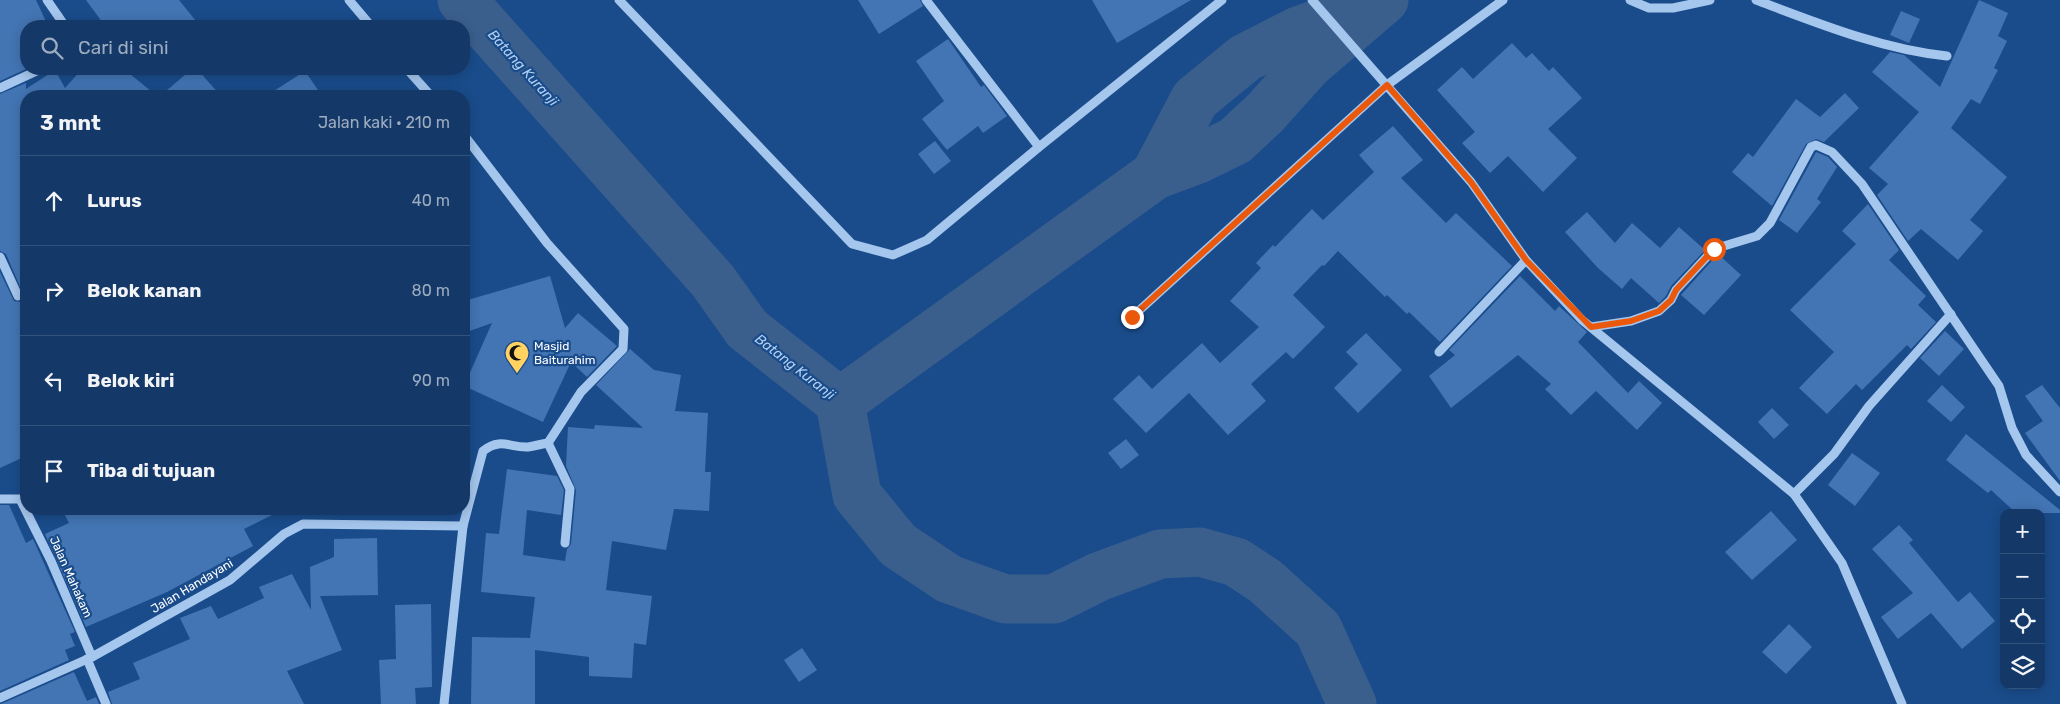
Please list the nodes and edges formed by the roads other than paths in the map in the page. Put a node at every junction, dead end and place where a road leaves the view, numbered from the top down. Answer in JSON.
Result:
{"nodes":[{"id":1,"x":47,"y":0,"type":"edge"},
{"id":2,"x":349,"y":0,"type":"edge"},
{"id":3,"x":619,"y":0,"type":"edge"},
{"id":4,"x":926,"y":0,"type":"edge"},
{"id":5,"x":1222,"y":0,"type":"edge"},
{"id":6,"x":1312,"y":0,"type":"edge"},
{"id":7,"x":1503,"y":0,"type":"edge"},
{"id":8,"x":1630,"y":0,"type":"edge"},
{"id":9,"x":1710,"y":0,"type":"edge"},
{"id":10,"x":1756,"y":0,"type":"edge"},
{"id":11,"x":61,"y":20,"type":"edge"},
{"id":12,"x":366,"y":20,"type":"edge"},
{"id":13,"x":1947,"y":56,"type":"dead end"},
{"id":14,"x":27,"y":75,"type":"edge"},
{"id":15,"x":412,"y":75,"type":"edge"},
{"id":16,"x":1387,"y":85,"type":"junction"},
{"id":17,"x":0,"y":88,"type":"edge"},
{"id":18,"x":426,"y":90,"type":"edge"},
{"id":19,"x":470,"y":143,"type":"edge"},
{"id":20,"x":1039,"y":147,"type":"junction"},
{"id":21,"x":0,"y":257,"type":"edge"},
{"id":22,"x":1526,"y":260,"type":"junction"},
{"id":23,"x":18,"y":296,"type":"dead end"},
{"id":24,"x":1951,"y":314,"type":"junction"},
{"id":25,"x":1132,"y":317,"type":"dead end"},
{"id":26,"x":1591,"y":327,"type":"junction"},
{"id":27,"x":1439,"y":352,"type":"dead end"},
{"id":28,"x":548,"y":443,"type":"junction"},
{"id":29,"x":2060,"y":492,"type":"edge"},
{"id":30,"x":1794,"y":494,"type":"junction"},
{"id":31,"x":470,"y":497,"type":"edge"},
{"id":32,"x":20,"y":498,"type":"edge"},
{"id":33,"x":0,"y":499,"type":"edge"},
{"id":34,"x":31,"y":515,"type":"edge"},
{"id":35,"x":465,"y":515,"type":"edge"},
{"id":36,"x":462,"y":526,"type":"junction"},
{"id":37,"x":565,"y":543,"type":"dead end"},
{"id":38,"x":89,"y":658,"type":"junction"},
{"id":39,"x":0,"y":698,"type":"edge"},
{"id":40,"x":106,"y":704,"type":"edge"},
{"id":41,"x":444,"y":704,"type":"edge"},
{"id":42,"x":1902,"y":704,"type":"edge"}],
"edges":[{"from":1,"to":11,"type":"street"},
{"from":2,"to":12,"type":"street"},
{"from":3,"to":20,"type":"street"},
{"from":4,"to":20,"type":"street"},
{"from":5,"to":20,"type":"street"},
{"from":6,"to":16,"type":"street"},
{"from":7,"to":16,"type":"street"},
{"from":8,"to":9,"type":"street"},
{"from":10,"to":13,"type":"street"},
{"from":14,"to":17,"type":"street"},
{"from":15,"to":18,"type":"street"},
{"from":16,"to":22,"type":"street"},
{"from":16,"to":25,"type":"street"},
{"from":19,"to":28,"type":"street"},
{"from":21,"to":23,"type":"street"},
{"from":22,"to":26,"type":"street"},
{"from":22,"to":27,"type":"street"},
{"from":24,"to":26,"type":"street"},
{"from":24,"to":29,"type":"street"},
{"from":24,"to":30,"type":"street"},
{"from":26,"to":30,"type":"street"},
{"from":28,"to":31,"type":"street"},
{"from":28,"to":37,"type":"street"},
{"from":30,"to":42,"type":"street"},
{"from":32,"to":33,"type":"street","name":"Jalan Mahakam"},
{"from":34,"to":38,"type":"street","name":"Jalan Mahakam"},
{"from":35,"to":36,"type":"street"},
{"from":36,"to":38,"type":"street","name":"Jalan Handayani"},
{"from":36,"to":41,"type":"street"},
{"from":38,"to":39,"type":"street","name":"Jalan Handayani"},
{"from":38,"to":40,"type":"street","name":"Jalan Mahakam"}]}
